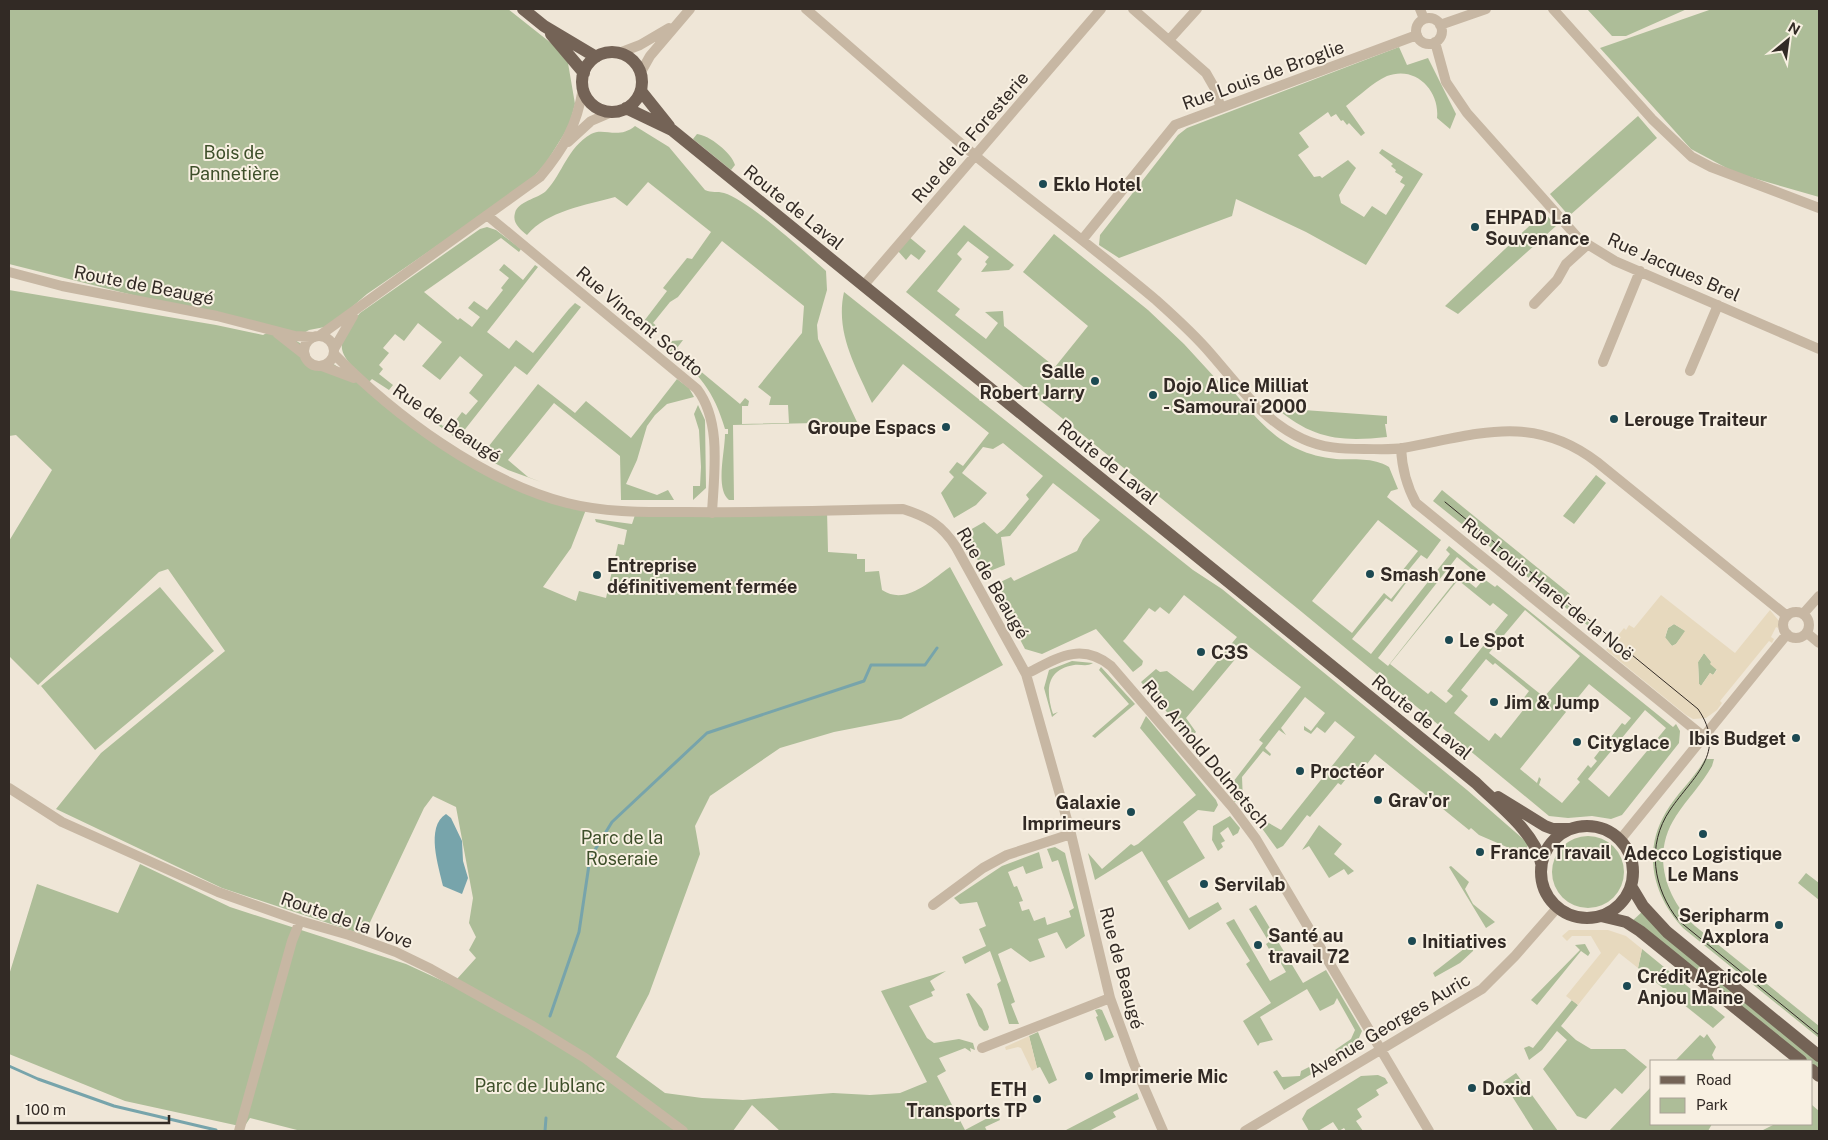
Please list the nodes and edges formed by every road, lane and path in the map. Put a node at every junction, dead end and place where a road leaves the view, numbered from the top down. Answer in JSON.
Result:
{"nodes":[{"id":1,"x":523,"y":9,"type":"edge"},
{"id":2,"x":690,"y":9,"type":"edge"},
{"id":3,"x":806,"y":9,"type":"edge"},
{"id":4,"x":1101,"y":9,"type":"edge"},
{"id":5,"x":1133,"y":9,"type":"edge"},
{"id":6,"x":1197,"y":9,"type":"edge"},
{"id":7,"x":1486,"y":9,"type":"edge"},
{"id":8,"x":1553,"y":9,"type":"edge"},
{"id":9,"x":1422,"y":14,"type":"edge"},
{"id":10,"x":676,"y":24,"type":"junction"},
{"id":11,"x":1440,"y":25,"type":"junction"},
{"id":12,"x":544,"y":26,"type":"junction"},
{"id":13,"x":1417,"y":35,"type":"junction"},
{"id":14,"x":1169,"y":40,"type":"junction"},
{"id":15,"x":1435,"y":42,"type":"junction"},
{"id":16,"x":619,"y":53,"type":"junction"},
{"id":17,"x":596,"y":57,"type":"junction"},
{"id":18,"x":640,"y":72,"type":"junction"},
{"id":19,"x":584,"y":74,"type":"junction"},
{"id":20,"x":583,"y":88,"type":"junction"},
{"id":21,"x":641,"y":90,"type":"junction"},
{"id":22,"x":626,"y":108,"type":"junction"},
{"id":23,"x":1221,"y":108,"type":"junction"},
{"id":24,"x":612,"y":112,"type":"junction"},
{"id":25,"x":672,"y":130,"type":"junction"},
{"id":26,"x":566,"y":144,"type":"junction"},
{"id":27,"x":976,"y":155,"type":"junction"},
{"id":28,"x":1819,"y":208,"type":"edge"},
{"id":29,"x":488,"y":216,"type":"junction"},
{"id":30,"x":1082,"y":240,"type":"junction"},
{"id":31,"x":1588,"y":245,"type":"junction"},
{"id":32,"x":1640,"y":271,"type":"junction"},
{"id":33,"x":9,"y":272,"type":"edge"},
{"id":34,"x":863,"y":286,"type":"junction"},
{"id":35,"x":1534,"y":304,"type":"dead end"},
{"id":36,"x":1718,"y":305,"type":"junction"},
{"id":37,"x":357,"y":308,"type":"junction"},
{"id":38,"x":272,"y":330,"type":"junction"},
{"id":39,"x":317,"y":337,"type":"junction"},
{"id":40,"x":1819,"y":349,"type":"edge"},
{"id":41,"x":334,"y":351,"type":"junction"},
{"id":42,"x":305,"y":355,"type":"junction"},
{"id":43,"x":1603,"y":362,"type":"dead end"},
{"id":44,"x":322,"y":366,"type":"junction"},
{"id":45,"x":1690,"y":372,"type":"dead end"},
{"id":46,"x":362,"y":382,"type":"junction"},
{"id":47,"x":1401,"y":448,"type":"junction"},
{"id":48,"x":712,"y":513,"type":"junction"},
{"id":49,"x":1819,"y":596,"type":"edge"},
{"id":50,"x":1803,"y":614,"type":"junction"},
{"id":51,"x":1787,"y":616,"type":"junction"},
{"id":52,"x":1806,"y":633,"type":"junction"},
{"id":53,"x":1787,"y":634,"type":"junction"},
{"id":54,"x":1819,"y":643,"type":"edge"},
{"id":55,"x":1026,"y":674,"type":"junction"},
{"id":56,"x":1704,"y":737,"type":"junction"},
{"id":57,"x":1476,"y":783,"type":"junction"},
{"id":58,"x":9,"y":788,"type":"edge"},
{"id":59,"x":1569,"y":829,"type":"junction"},
{"id":60,"x":1071,"y":834,"type":"junction"},
{"id":61,"x":1620,"y":840,"type":"junction"},
{"id":62,"x":1541,"y":863,"type":"junction"},
{"id":63,"x":1631,"y":886,"type":"junction"},
{"id":64,"x":933,"y":905,"type":"dead end"},
{"id":65,"x":1557,"y":908,"type":"junction"},
{"id":66,"x":1601,"y":916,"type":"junction"},
{"id":67,"x":300,"y":921,"type":"junction"},
{"id":68,"x":1110,"y":998,"type":"junction"},
{"id":69,"x":982,"y":1048,"type":"dead end"},
{"id":70,"x":1381,"y":1050,"type":"junction"},
{"id":71,"x":1819,"y":1056,"type":"edge"},
{"id":72,"x":1800,"y":1060,"type":"edge"},
{"id":73,"x":239,"y":1131,"type":"edge"},
{"id":74,"x":683,"y":1131,"type":"edge"},
{"id":75,"x":1163,"y":1131,"type":"edge"},
{"id":76,"x":1245,"y":1131,"type":"edge"},
{"id":77,"x":1429,"y":1131,"type":"edge"}],
"edges":[{"from":1,"to":12,"type":"main road"},
{"from":2,"to":10,"type":"street"},
{"from":3,"to":27,"type":"street"},
{"from":4,"to":27,"type":"street","name":"Rue de la Foresterie"},
{"from":5,"to":14,"type":"street"},
{"from":6,"to":14,"type":"street"},
{"from":7,"to":11,"type":"street"},
{"from":8,"to":28,"type":"street"},
{"from":9,"to":11,"type":"street"},
{"from":9,"to":13,"type":"street"},
{"from":10,"to":16,"type":"street"},
{"from":10,"to":18,"type":"street"},
{"from":11,"to":15,"type":"street"},
{"from":12,"to":17,"type":"main road"},
{"from":12,"to":19,"type":"main road"},
{"from":13,"to":15,"type":"street"},
{"from":13,"to":23,"type":"street","name":"Rue Louis de Broglie"},
{"from":14,"to":23,"type":"street"},
{"from":15,"to":31,"type":"street","name":"Rue Jacques Brel"},
{"from":16,"to":17,"type":"main road"},
{"from":16,"to":18,"type":"main road"},
{"from":17,"to":19,"type":"main road"},
{"from":18,"to":21,"type":"main road"},
{"from":19,"to":20,"type":"main road"},
{"from":20,"to":24,"type":"main road"},
{"from":20,"to":26,"type":"street"},
{"from":21,"to":22,"type":"main road"},
{"from":21,"to":25,"type":"main road","name":"Route de Laval"},
{"from":22,"to":24,"type":"main road"},
{"from":22,"to":25,"type":"main road","name":"Route de Laval"},
{"from":23,"to":30,"type":"street","name":"Rue Louis de Broglie"},
{"from":24,"to":26,"type":"street"},
{"from":25,"to":34,"type":"main road","name":"Route de Laval"},
{"from":26,"to":29,"type":"street"},
{"from":27,"to":30,"type":"street"},
{"from":27,"to":34,"type":"street","name":"Rue de la Foresterie"},
{"from":29,"to":37,"type":"street"},
{"from":29,"to":48,"type":"street","name":"Rue Vincent Scotto"},
{"from":30,"to":47,"type":"street"},
{"from":31,"to":32,"type":"street","name":"Rue Jacques Brel"},
{"from":31,"to":35,"type":"street"},
{"from":32,"to":36,"type":"street","name":"Rue Jacques Brel"},
{"from":32,"to":43,"type":"street"},
{"from":33,"to":38,"type":"street","name":"Route de Beaugé"},
{"from":34,"to":57,"type":"main road","name":"Route de Laval"},
{"from":36,"to":40,"type":"street","name":"Rue Jacques Brel"},
{"from":36,"to":45,"type":"street"},
{"from":37,"to":39,"type":"street"},
{"from":37,"to":41,"type":"street"},
{"from":38,"to":39,"type":"street","name":"Route de Beaugé"},
{"from":38,"to":42,"type":"street","name":"Route de Beaugé"},
{"from":39,"to":41,"type":"street","name":"Rue de Beaugé"},
{"from":39,"to":42,"type":"street"},
{"from":41,"to":44,"type":"street"},
{"from":41,"to":46,"type":"street","name":"Rue de Beaugé"},
{"from":42,"to":44,"type":"street","name":"Rue de Beaugé"},
{"from":44,"to":46,"type":"street","name":"Rue de Beaugé"},
{"from":46,"to":48,"type":"street","name":"Rue de Beaugé"},
{"from":47,"to":51,"type":"street"},
{"from":47,"to":56,"type":"street","name":"Rue Louis Harel de la Noë"},
{"from":48,"to":55,"type":"street","name":"Rue de Beaugé"},
{"from":49,"to":50,"type":"street"},
{"from":50,"to":51,"type":"street"},
{"from":50,"to":52,"type":"street"},
{"from":51,"to":53,"type":"street"},
{"from":52,"to":53,"type":"street"},
{"from":52,"to":54,"type":"street"},
{"from":53,"to":56,"type":"street"},
{"from":55,"to":60,"type":"street","name":"Rue de Beaugé"},
{"from":55,"to":70,"type":"street","name":"Rue Arnold Dolmetsch"},
{"from":56,"to":61,"type":"street"},
{"from":57,"to":59,"type":"main road","name":"Route de Laval"},
{"from":57,"to":62,"type":"main road","name":"Route de Laval"},
{"from":58,"to":67,"type":"street","name":"Route de la Vove"},
{"from":59,"to":61,"type":"main road"},
{"from":59,"to":62,"type":"main road"},
{"from":60,"to":64,"type":"street"},
{"from":60,"to":68,"type":"street","name":"Rue de Beaugé"},
{"from":61,"to":63,"type":"main road"},
{"from":62,"to":65,"type":"main road"},
{"from":63,"to":66,"type":"main road"},
{"from":63,"to":71,"type":"main road"},
{"from":65,"to":66,"type":"main road"},
{"from":65,"to":70,"type":"street","name":"Avenue Georges Auric"},
{"from":66,"to":72,"type":"main road"},
{"from":67,"to":73,"type":"street"},
{"from":67,"to":74,"type":"street","name":"Route de la Vove"},
{"from":68,"to":69,"type":"street"},
{"from":68,"to":75,"type":"street","name":"Rue de Beaugé"},
{"from":70,"to":76,"type":"street","name":"Avenue Georges Auric"},
{"from":70,"to":77,"type":"street","name":"Rue Arnold Dolmetsch"}]}
